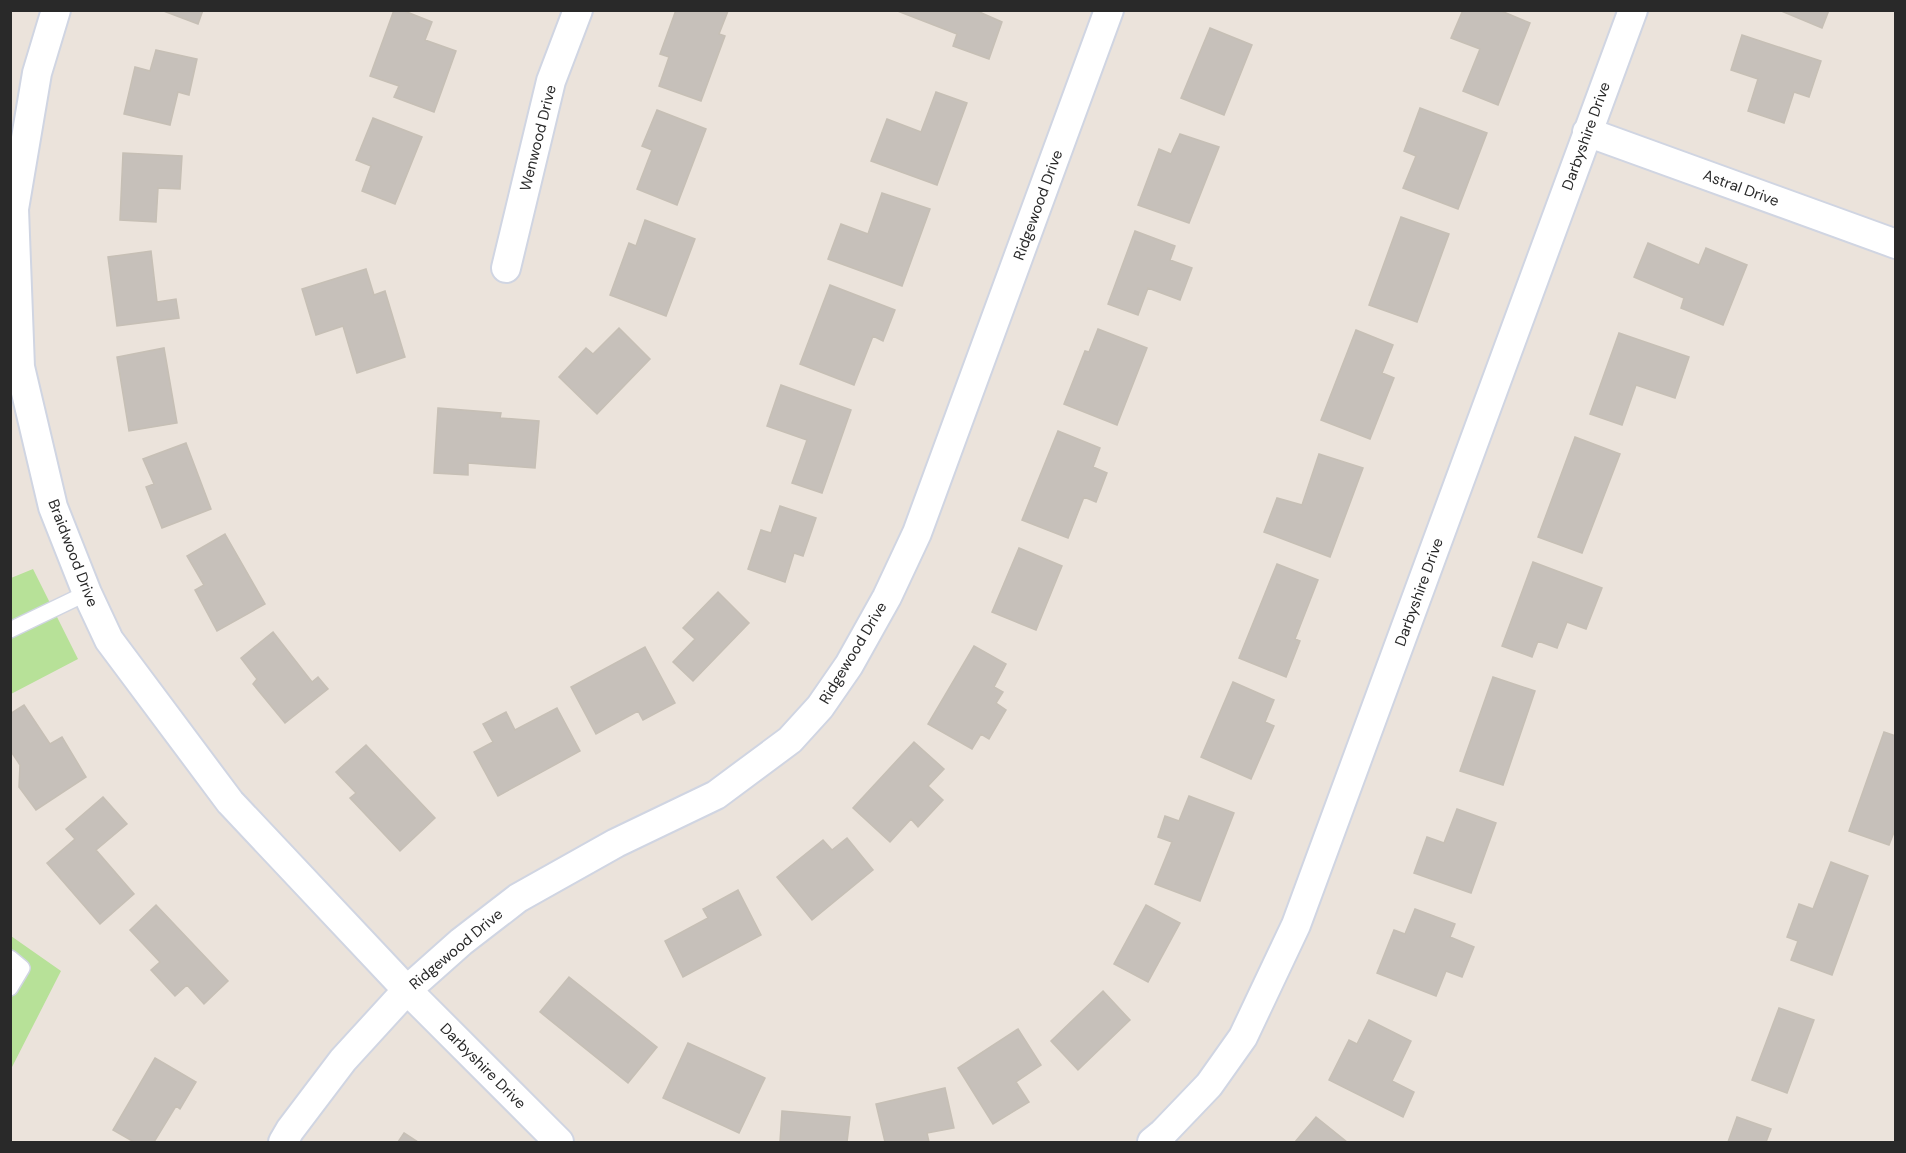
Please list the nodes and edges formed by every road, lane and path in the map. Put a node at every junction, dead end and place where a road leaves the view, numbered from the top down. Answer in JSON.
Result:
{"nodes":[{"id":1,"x":56,"y":10,"type":"edge"},
{"id":2,"x":578,"y":10,"type":"edge"},
{"id":3,"x":1109,"y":10,"type":"edge"},
{"id":4,"x":1632,"y":10,"type":"edge"},
{"id":5,"x":1587,"y":132,"type":"junction"},
{"id":6,"x":1896,"y":244,"type":"edge"},
{"id":7,"x":506,"y":268,"type":"dead end"},
{"id":8,"x":87,"y":592,"type":"junction"},
{"id":9,"x":10,"y":630,"type":"edge"},
{"id":10,"x":10,"y":958,"type":"edge"},
{"id":11,"x":10,"y":988,"type":"edge"},
{"id":12,"x":407,"y":990,"type":"junction"},
{"id":13,"x":283,"y":1143,"type":"edge"},
{"id":14,"x":559,"y":1143,"type":"edge"},
{"id":15,"x":1152,"y":1143,"type":"edge"}],
"edges":[{"from":1,"to":8,"type":"street","name":"Braidwood Drive"},
{"from":2,"to":7,"type":"street","name":"Wenwood Drive"},
{"from":3,"to":12,"type":"street","name":"Ridgewood Drive"},
{"from":4,"to":5,"type":"street","name":"Darbyshire Drive"},
{"from":5,"to":6,"type":"street","name":"Astral Drive"},
{"from":5,"to":15,"type":"street","name":"Darbyshire Drive"},
{"from":8,"to":9,"type":"lane"},
{"from":8,"to":12,"type":"street","name":"Braidwood Drive"},
{"from":10,"to":11,"type":"lane"},
{"from":12,"to":13,"type":"street","name":"Ridgewood Drive"},
{"from":12,"to":14,"type":"street","name":"Darbyshire Drive"}]}
